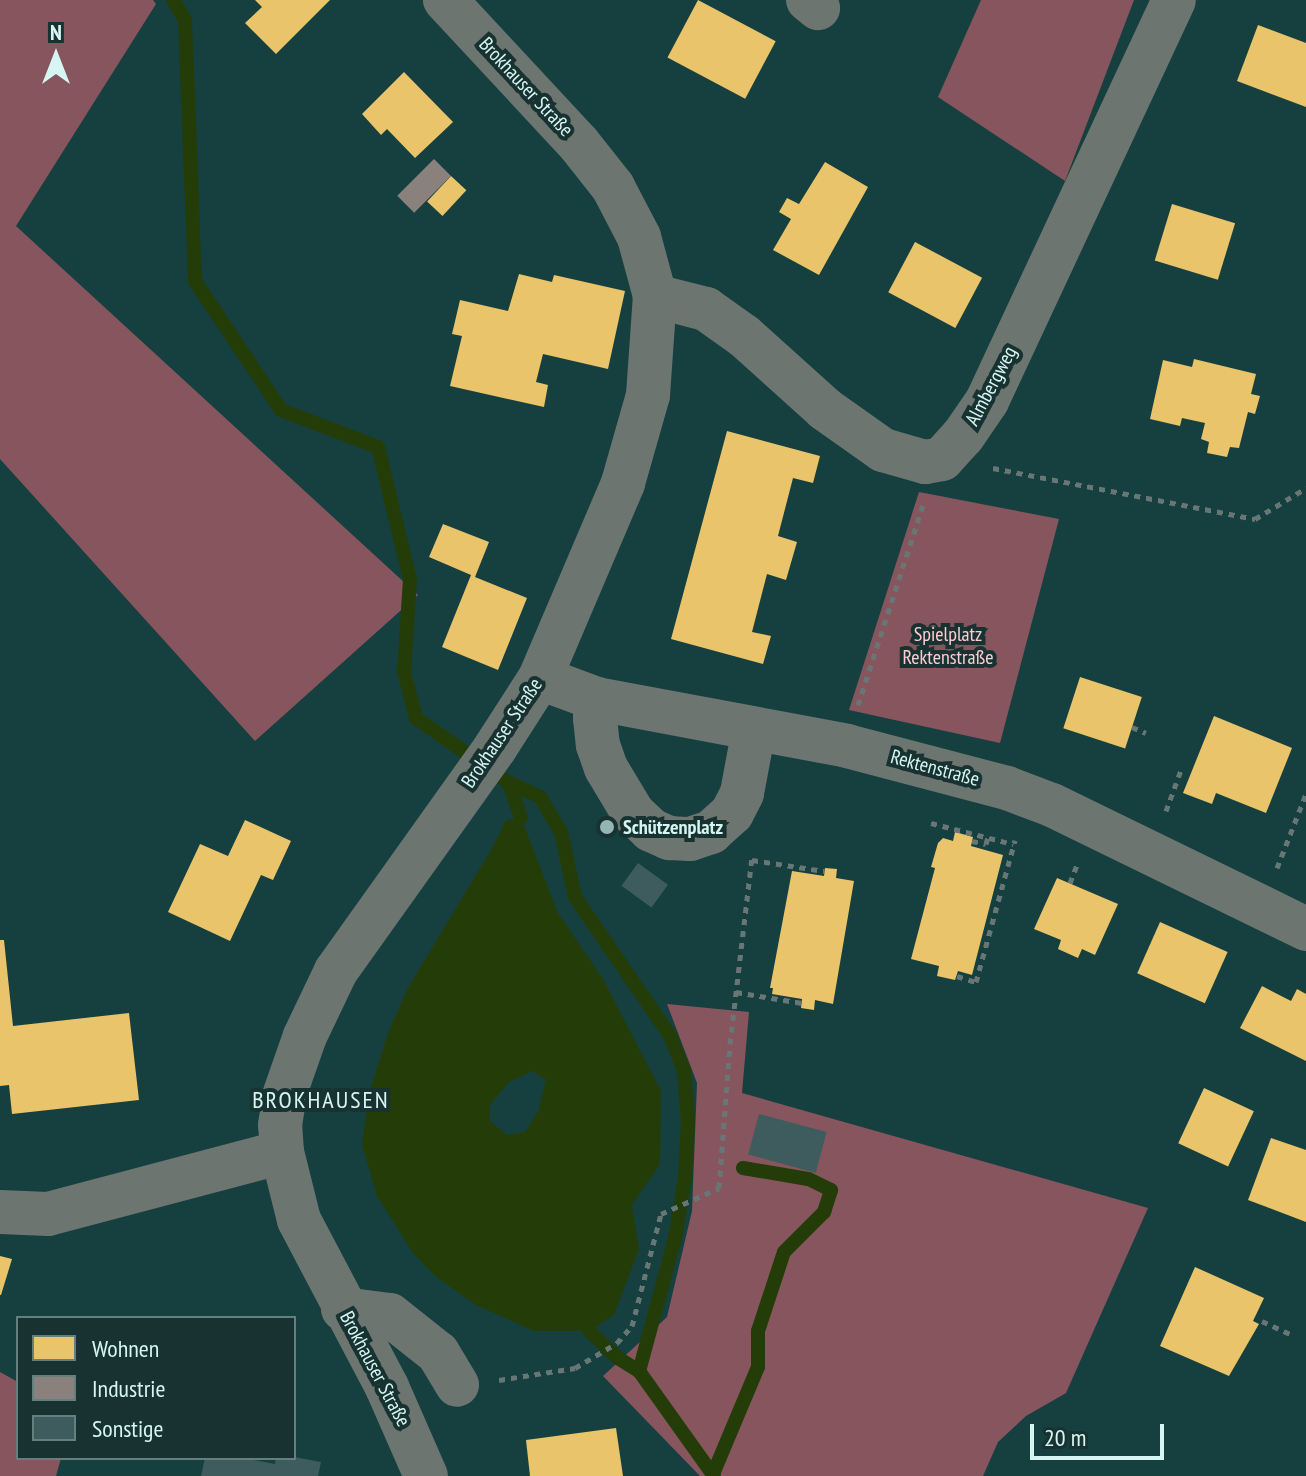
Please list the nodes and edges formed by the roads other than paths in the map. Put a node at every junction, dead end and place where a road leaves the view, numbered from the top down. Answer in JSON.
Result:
{"nodes":[{"id":1,"x":445,"y":0,"type":"edge"},
{"id":2,"x":1174,"y":0,"type":"edge"},
{"id":3,"x":655,"y":296,"type":"junction"},
{"id":4,"x":540,"y":678,"type":"junction"},
{"id":5,"x":597,"y":699,"type":"junction"},
{"id":6,"x":754,"y":729,"type":"junction"},
{"id":7,"x":1306,"y":929,"type":"edge"},
{"id":8,"x":282,"y":1152,"type":"junction"},
{"id":9,"x":0,"y":1212,"type":"edge"},
{"id":10,"x":343,"y":1309,"type":"junction"},
{"id":11,"x":457,"y":1385,"type":"dead end"},
{"id":12,"x":426,"y":1476,"type":"edge"}],
"edges":[{"from":1,"to":3,"type":"street","name":"Brokhauser Straße"},
{"from":2,"to":3,"type":"street","name":"Almbergweg"},
{"from":3,"to":4,"type":"street","name":"Brokhauser Straße"},
{"from":4,"to":5,"type":"street","name":"Rektenstraße"},
{"from":4,"to":8,"type":"street","name":"Brokhauser Straße"},
{"from":5,"to":6,"type":"street","name":"Rektenstraße"},
{"from":5,"to":6,"type":"street"},
{"from":6,"to":7,"type":"street","name":"Rektenstraße"},
{"from":8,"to":9,"type":"street"},
{"from":8,"to":10,"type":"street","name":"Brokhauser Straße"},
{"from":10,"to":11,"type":"street"},
{"from":10,"to":12,"type":"street","name":"Brokhauser Straße"}]}
